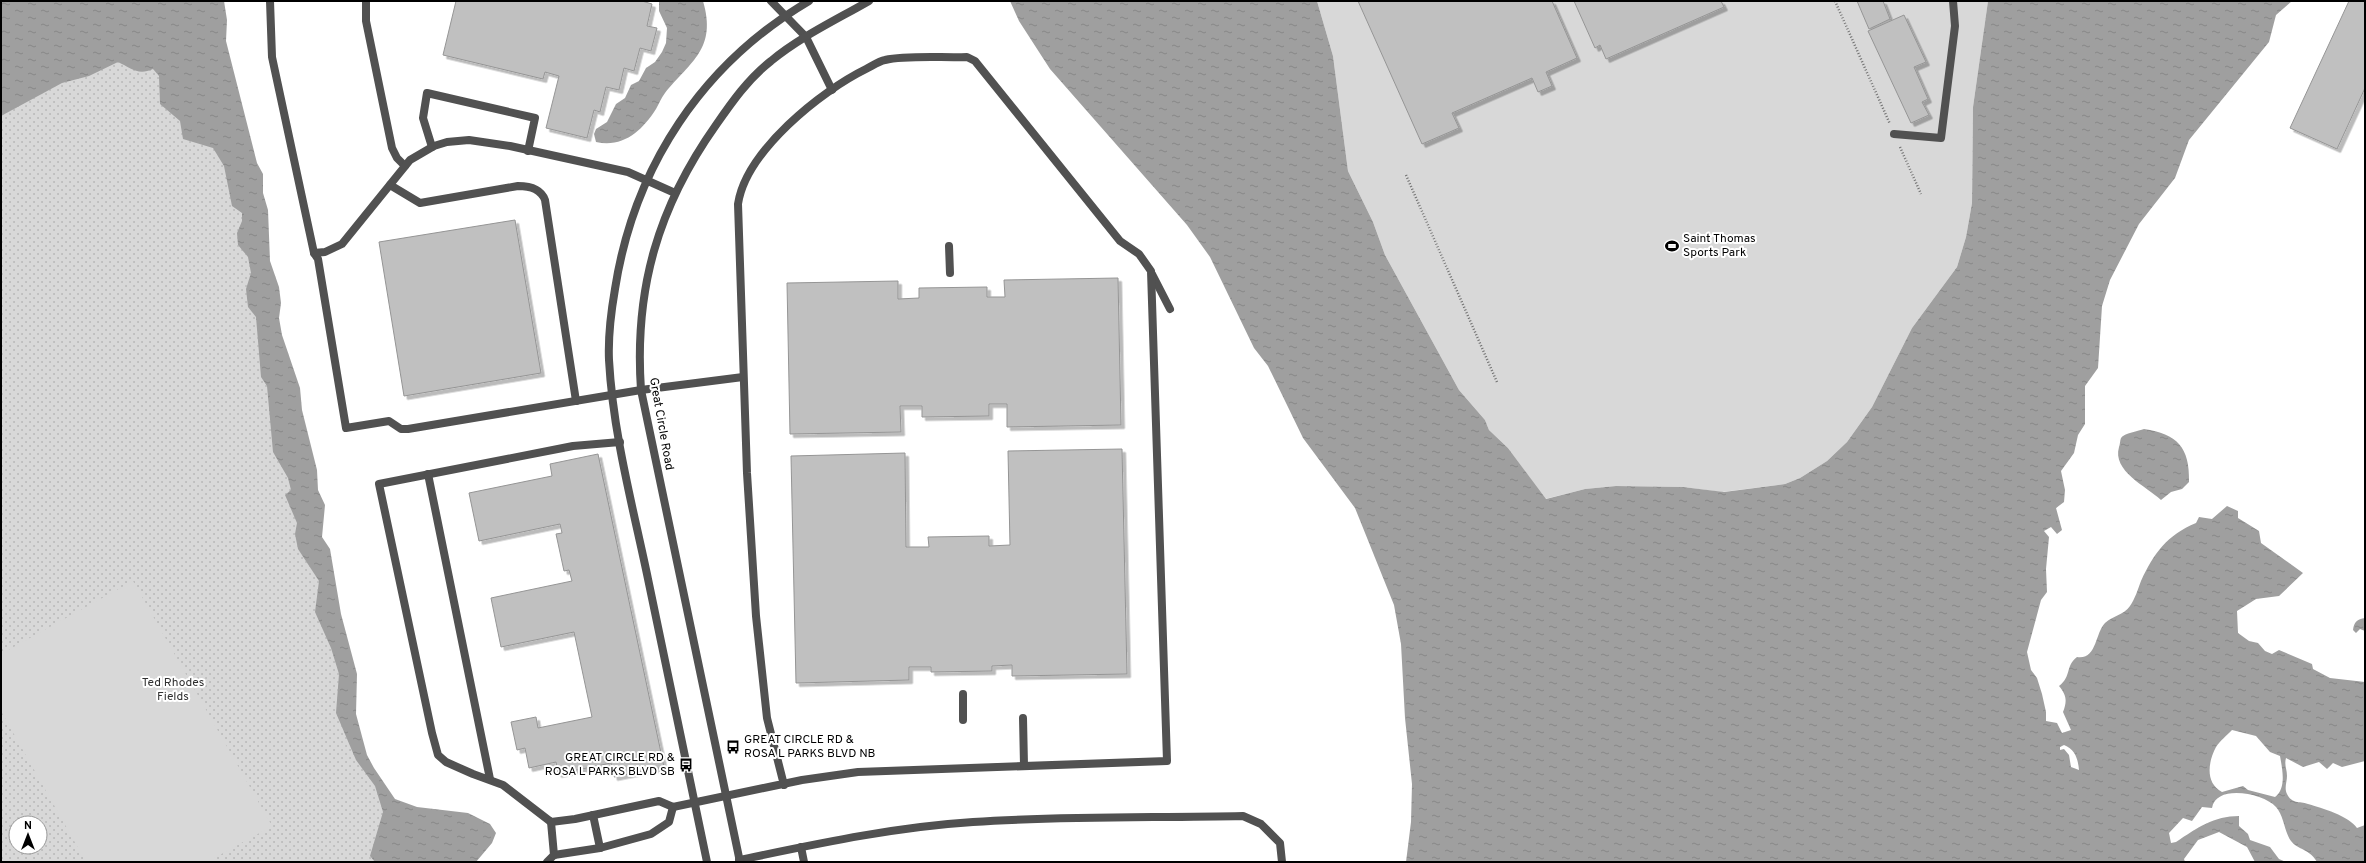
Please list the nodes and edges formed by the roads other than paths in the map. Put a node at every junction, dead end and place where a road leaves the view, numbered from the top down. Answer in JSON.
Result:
{"nodes":[{"id":1,"x":270,"y":1,"type":"edge"},
{"id":2,"x":366,"y":1,"type":"edge"},
{"id":3,"x":771,"y":1,"type":"edge"},
{"id":4,"x":809,"y":1,"type":"edge"},
{"id":5,"x":869,"y":1,"type":"edge"},
{"id":6,"x":1953,"y":1,"type":"edge"},
{"id":7,"x":786,"y":14,"type":"junction"},
{"id":8,"x":806,"y":37,"type":"junction"},
{"id":9,"x":832,"y":90,"type":"junction"},
{"id":10,"x":1894,"y":134,"type":"road end"},
{"id":11,"x":432,"y":147,"type":"junction"},
{"id":12,"x":528,"y":151,"type":"junction"},
{"id":13,"x":405,"y":166,"type":"junction"},
{"id":14,"x":647,"y":180,"type":"junction"},
{"id":15,"x":390,"y":185,"type":"junction"},
{"id":16,"x":675,"y":193,"type":"junction"},
{"id":17,"x":949,"y":246,"type":"dead end"},
{"id":18,"x":314,"y":253,"type":"junction"},
{"id":19,"x":1151,"y":272,"type":"junction"},
{"id":20,"x":950,"y":273,"type":"dead end"},
{"id":21,"x":1170,"y":309,"type":"dead end"},
{"id":22,"x":743,"y":377,"type":"junction"},
{"id":23,"x":641,"y":390,"type":"junction"},
{"id":24,"x":612,"y":395,"type":"junction"},
{"id":25,"x":576,"y":401,"type":"junction"},
{"id":26,"x":620,"y":442,"type":"junction"},
{"id":27,"x":428,"y":474,"type":"junction"},
{"id":28,"x":963,"y":694,"type":"dead end"},
{"id":29,"x":1023,"y":718,"type":"dead end"},
{"id":30,"x":963,"y":720,"type":"dead end"},
{"id":31,"x":1024,"y":765,"type":"junction"},
{"id":32,"x":490,"y":779,"type":"junction"},
{"id":33,"x":784,"y":785,"type":"junction"},
{"id":34,"x":725,"y":797,"type":"junction"},
{"id":35,"x":695,"y":803,"type":"junction"},
{"id":36,"x":673,"y":807,"type":"junction"},
{"id":37,"x":593,"y":815,"type":"junction"},
{"id":38,"x":551,"y":822,"type":"junction"},
{"id":39,"x":600,"y":848,"type":"junction"},
{"id":40,"x":801,"y":848,"type":"junction"},
{"id":41,"x":554,"y":856,"type":"junction"},
{"id":42,"x":739,"y":861,"type":"edge"},
{"id":43,"x":547,"y":862,"type":"edge"},
{"id":44,"x":707,"y":862,"type":"edge"},
{"id":45,"x":804,"y":862,"type":"edge"},
{"id":46,"x":1282,"y":862,"type":"edge"}],
"edges":[{"from":1,"to":18,"type":"street"},
{"from":2,"to":13,"type":"street"},
{"from":3,"to":7,"type":"street"},
{"from":4,"to":7,"type":"street"},
{"from":5,"to":8,"type":"street","name":"Great Circle Road"},
{"from":6,"to":10,"type":"street"},
{"from":7,"to":8,"type":"street"},
{"from":7,"to":14,"type":"street"},
{"from":8,"to":9,"type":"street"},
{"from":8,"to":16,"type":"street","name":"Great Circle Road"},
{"from":9,"to":19,"type":"street"},
{"from":9,"to":22,"type":"street"},
{"from":11,"to":12,"type":"street"},
{"from":11,"to":12,"type":"street"},
{"from":11,"to":13,"type":"street"},
{"from":12,"to":14,"type":"street"},
{"from":13,"to":15,"type":"street"},
{"from":14,"to":16,"type":"street"},
{"from":14,"to":24,"type":"street"},
{"from":15,"to":18,"type":"street"},
{"from":15,"to":25,"type":"street"},
{"from":16,"to":23,"type":"street","name":"Great Circle Road"},
{"from":17,"to":20,"type":"street"},
{"from":18,"to":25,"type":"street"},
{"from":19,"to":21,"type":"street"},
{"from":19,"to":31,"type":"street"},
{"from":22,"to":23,"type":"street"},
{"from":22,"to":33,"type":"street"},
{"from":23,"to":24,"type":"street"},
{"from":23,"to":34,"type":"street","name":"Great Circle Road"},
{"from":24,"to":25,"type":"street"},
{"from":24,"to":26,"type":"street"},
{"from":26,"to":27,"type":"street"},
{"from":26,"to":35,"type":"street"},
{"from":27,"to":32,"type":"street"},
{"from":27,"to":32,"type":"street"},
{"from":28,"to":30,"type":"street"},
{"from":29,"to":31,"type":"street"},
{"from":31,"to":33,"type":"street"},
{"from":32,"to":38,"type":"street"},
{"from":33,"to":34,"type":"street"},
{"from":34,"to":35,"type":"street"},
{"from":34,"to":42,"type":"street","name":"Great Circle Road"},
{"from":35,"to":36,"type":"street"},
{"from":35,"to":44,"type":"street"},
{"from":36,"to":37,"type":"street"},
{"from":36,"to":39,"type":"street"},
{"from":37,"to":38,"type":"street"},
{"from":37,"to":39,"type":"street"},
{"from":38,"to":41,"type":"street"},
{"from":39,"to":41,"type":"street"},
{"from":40,"to":42,"type":"street"},
{"from":40,"to":45,"type":"street"},
{"from":40,"to":46,"type":"street"},
{"from":41,"to":43,"type":"street"}]}
